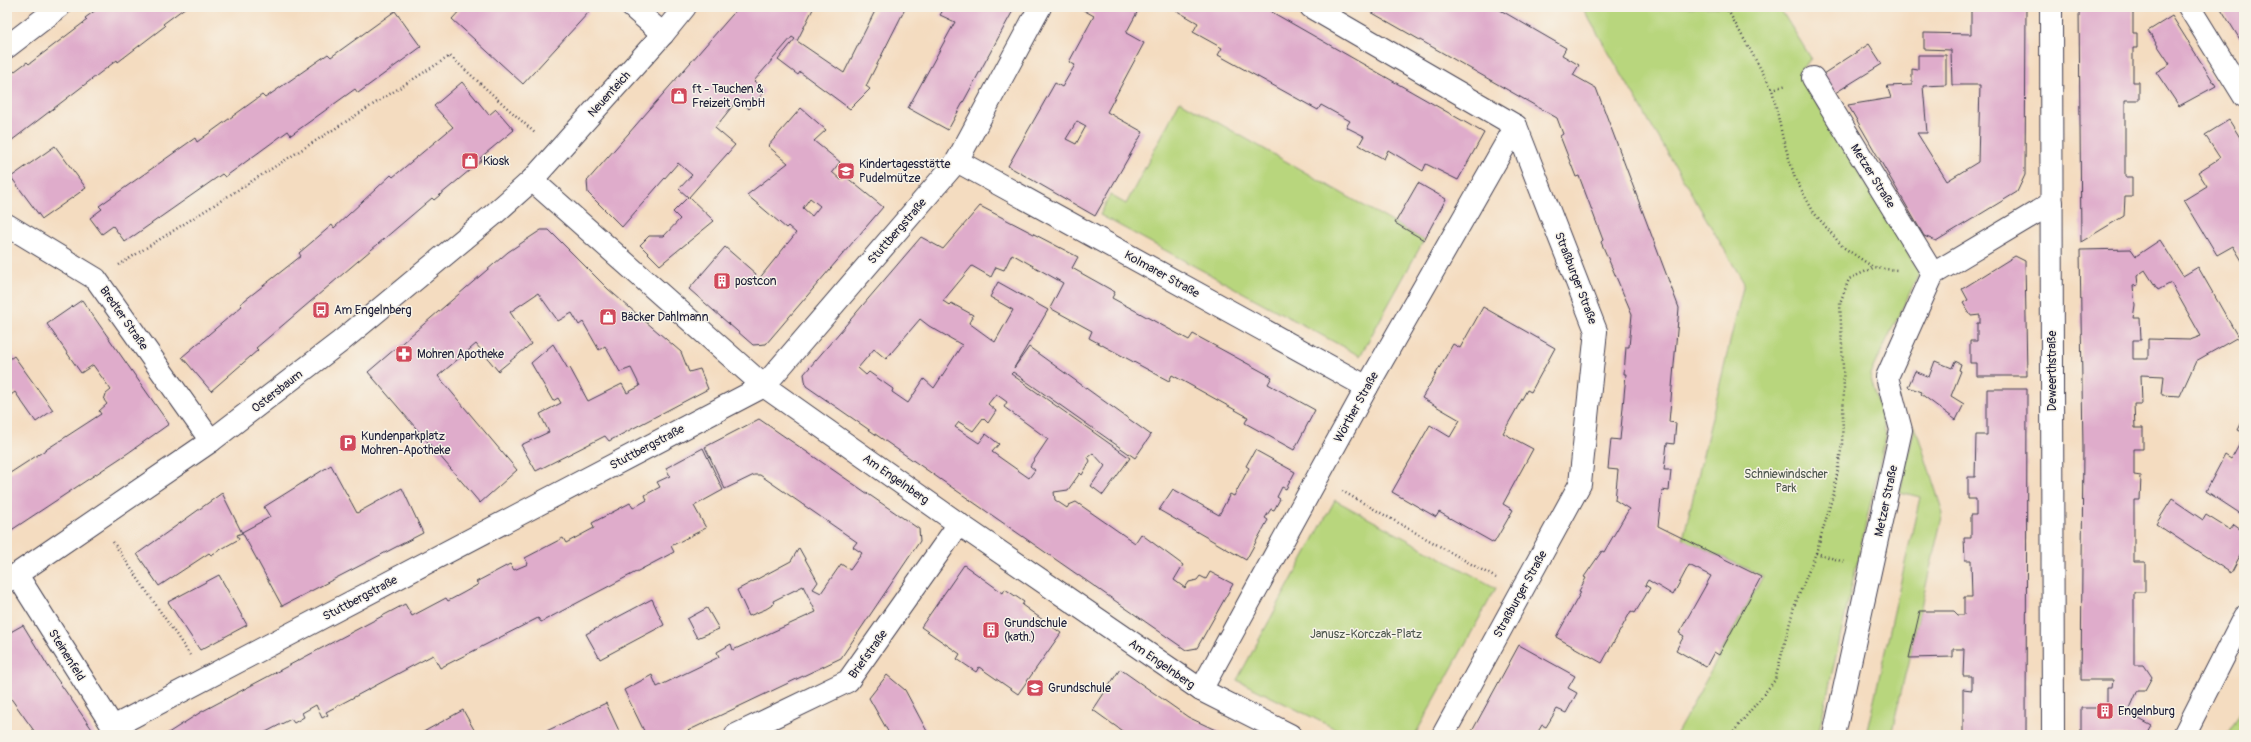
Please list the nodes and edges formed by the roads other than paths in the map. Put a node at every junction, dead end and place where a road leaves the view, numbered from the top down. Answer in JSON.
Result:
{"nodes":[{"id":1,"x":58,"y":7,"type":"edge"},
{"id":2,"x":632,"y":7,"type":"edge"},
{"id":3,"x":685,"y":7,"type":"edge"},
{"id":4,"x":1040,"y":7,"type":"edge"},
{"id":5,"x":1311,"y":7,"type":"edge"},
{"id":6,"x":2052,"y":7,"type":"edge"},
{"id":7,"x":2189,"y":7,"type":"edge"},
{"id":8,"x":663,"y":34,"type":"junction"},
{"id":9,"x":7,"y":47,"type":"edge"},
{"id":10,"x":1813,"y":78,"type":"dead end"},
{"id":11,"x":2244,"y":96,"type":"edge"},
{"id":12,"x":1516,"y":126,"type":"junction"},
{"id":13,"x":958,"y":161,"type":"junction"},
{"id":14,"x":532,"y":180,"type":"junction"},
{"id":15,"x":2052,"y":203,"type":"junction"},
{"id":16,"x":7,"y":225,"type":"edge"},
{"id":17,"x":1933,"y":274,"type":"junction"},
{"id":18,"x":764,"y":386,"type":"junction"},
{"id":19,"x":1367,"y":387,"type":"junction"},
{"id":20,"x":212,"y":441,"type":"junction"},
{"id":21,"x":959,"y":524,"type":"junction"},
{"id":22,"x":12,"y":578,"type":"edge"},
{"id":23,"x":2244,"y":617,"type":"edge"},
{"id":24,"x":1201,"y":690,"type":"junction"},
{"id":25,"x":115,"y":731,"type":"edge"},
{"id":26,"x":736,"y":735,"type":"edge"},
{"id":27,"x":1290,"y":735,"type":"edge"},
{"id":28,"x":1443,"y":735,"type":"edge"},
{"id":29,"x":1834,"y":735,"type":"edge"},
{"id":30,"x":2053,"y":735,"type":"edge"},
{"id":31,"x":2184,"y":735,"type":"edge"}],
"edges":[{"from":1,"to":9,"type":"street"},
{"from":2,"to":8,"type":"street"},
{"from":3,"to":8,"type":"street","name":"Neuenteich"},
{"from":4,"to":13,"type":"street","name":"Stuttbergstraße"},
{"from":5,"to":12,"type":"street"},
{"from":6,"to":15,"type":"street","name":"Deweerthstraße"},
{"from":7,"to":11,"type":"street"},
{"from":8,"to":14,"type":"street","name":"Neuenteich"},
{"from":10,"to":17,"type":"street","name":"Metzer Straße"},
{"from":12,"to":19,"type":"street","name":"Wörther Straße"},
{"from":12,"to":28,"type":"street","name":"Straßburger Straße"},
{"from":13,"to":18,"type":"street","name":"Stuttbergstraße"},
{"from":13,"to":19,"type":"street","name":"Kolmarer Straße"},
{"from":14,"to":18,"type":"street","name":"Am Engelnberg"},
{"from":14,"to":20,"type":"street","name":"Ostersbaum"},
{"from":15,"to":17,"type":"street"},
{"from":15,"to":30,"type":"street","name":"Deweerthstraße"},
{"from":16,"to":20,"type":"street","name":"Bredter Straße"},
{"from":17,"to":29,"type":"street","name":"Metzer Straße"},
{"from":18,"to":21,"type":"street","name":"Am Engelnberg"},
{"from":18,"to":25,"type":"street","name":"Stuttbergstraße"},
{"from":19,"to":24,"type":"street","name":"Wörther Straße"},
{"from":20,"to":22,"type":"street","name":"Ostersbaum"},
{"from":21,"to":24,"type":"street","name":"Am Engelnberg"},
{"from":21,"to":26,"type":"street","name":"Briefstraße"},
{"from":22,"to":25,"type":"street","name":"Steinenfeld"},
{"from":23,"to":31,"type":"street"},
{"from":24,"to":27,"type":"street","name":"Am Engelnberg"}]}
